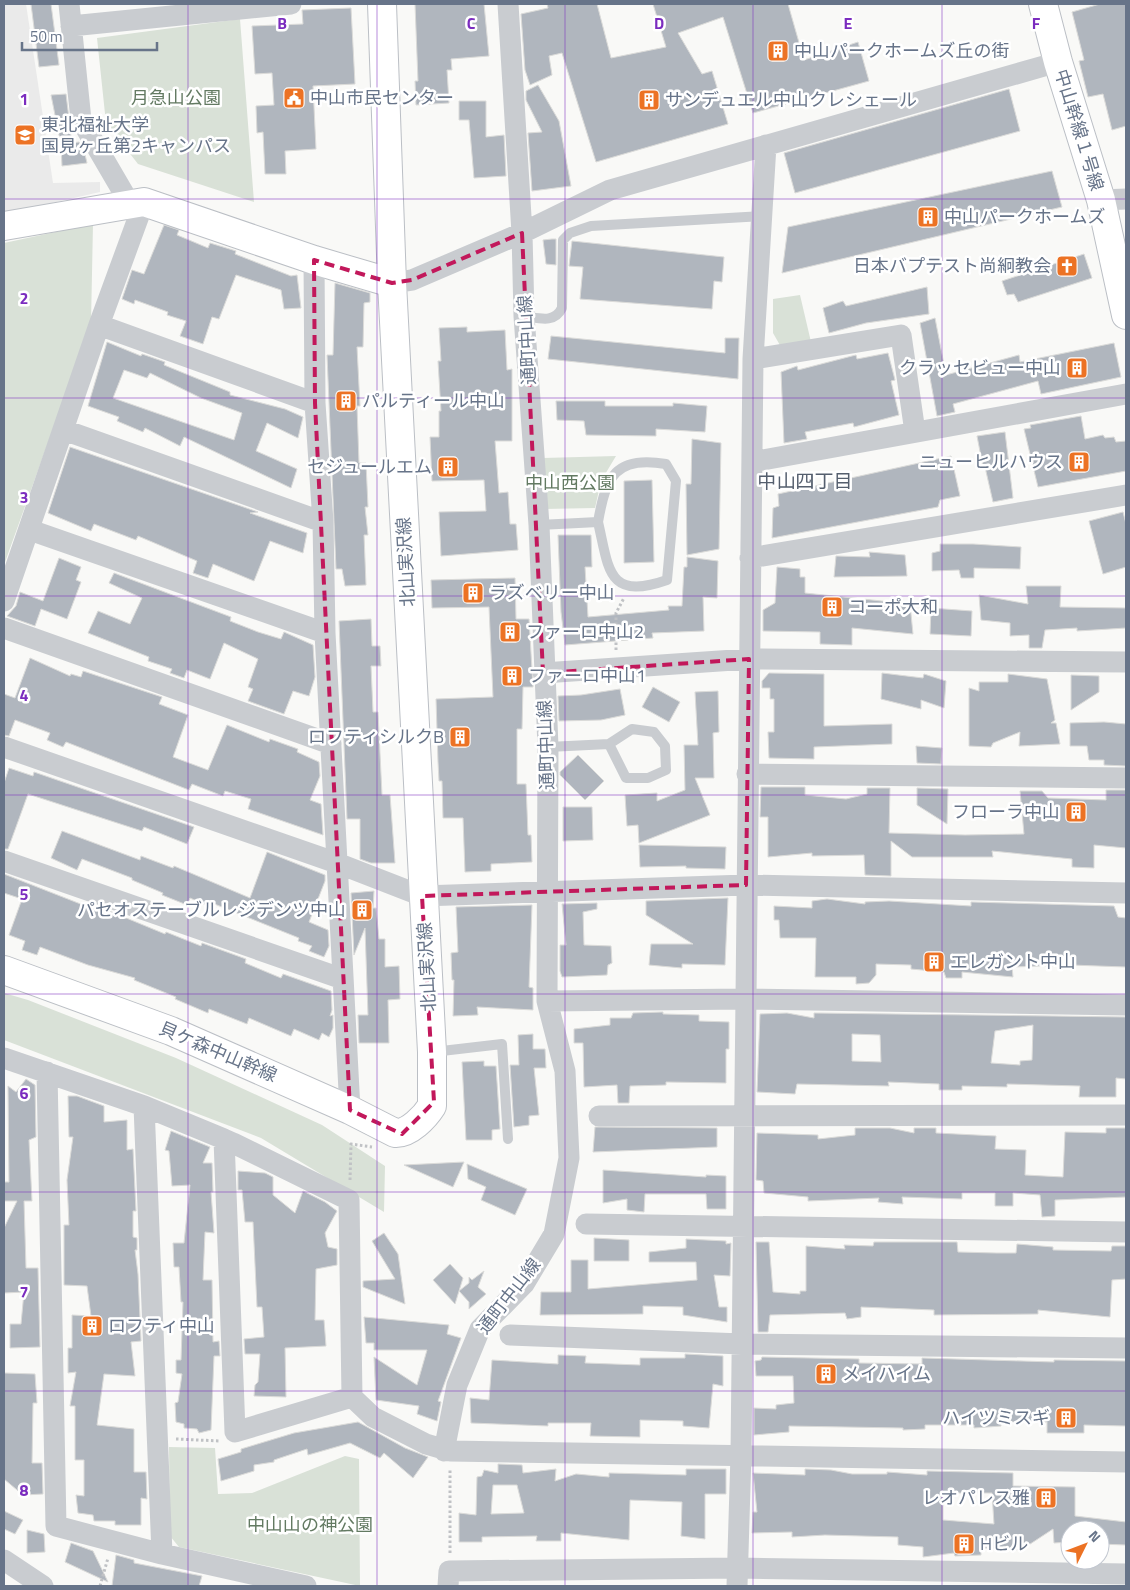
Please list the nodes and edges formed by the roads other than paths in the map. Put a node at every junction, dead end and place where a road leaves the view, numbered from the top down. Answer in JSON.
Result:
{"nodes":[{"id":1,"x":69,"y":4,"type":"edge"},
{"id":2,"x":291,"y":4,"type":"edge"},
{"id":3,"x":382,"y":4,"type":"edge"},
{"id":4,"x":508,"y":4,"type":"edge"},
{"id":5,"x":1044,"y":4,"type":"edge"},
{"id":6,"x":266,"y":5,"type":"edge"},
{"id":7,"x":155,"y":10,"type":"edge"},
{"id":8,"x":70,"y":26,"type":"junction"},
{"id":9,"x":1058,"y":62,"type":"junction"},
{"id":10,"x":766,"y":145,"type":"junction"},
{"id":11,"x":1113,"y":200,"type":"edge"},
{"id":12,"x":137,"y":203,"type":"junction"},
{"id":13,"x":763,"y":216,"type":"junction"},
{"id":14,"x":4,"y":226,"type":"edge"},
{"id":15,"x":522,"y":233,"type":"junction"},
{"id":16,"x":314,"y":260,"type":"junction"},
{"id":17,"x":392,"y":283,"type":"junction"},
{"id":18,"x":1126,"y":315,"type":"edge"},
{"id":19,"x":524,"y":316,"type":"junction"},
{"id":20,"x":99,"y":325,"type":"junction"},
{"id":21,"x":753,"y":359,"type":"junction"},
{"id":22,"x":1126,"y":394,"type":"edge"},
{"id":23,"x":315,"y":403,"type":"junction"},
{"id":24,"x":64,"y":430,"type":"junction"},
{"id":25,"x":914,"y":432,"type":"junction"},
{"id":26,"x":752,"y":462,"type":"junction"},
{"id":27,"x":1126,"y":495,"type":"edge"},
{"id":28,"x":323,"y":522,"type":"junction"},
{"id":29,"x":598,"y":522,"type":"junction"},
{"id":30,"x":539,"y":525,"type":"junction"},
{"id":31,"x":30,"y":530,"type":"junction"},
{"id":32,"x":750,"y":558,"type":"junction"},
{"id":33,"x":4,"y":601,"type":"edge"},
{"id":34,"x":4,"y":628,"type":"edge"},
{"id":35,"x":325,"y":633,"type":"junction"},
{"id":36,"x":749,"y":659,"type":"junction"},
{"id":37,"x":1126,"y":662,"type":"edge"},
{"id":38,"x":544,"y":673,"type":"junction"},
{"id":39,"x":331,"y":744,"type":"junction"},
{"id":40,"x":609,"y":744,"type":"junction"},
{"id":41,"x":4,"y":747,"type":"edge"},
{"id":42,"x":548,"y":747,"type":"junction"},
{"id":43,"x":747,"y":774,"type":"junction"},
{"id":44,"x":1126,"y":778,"type":"edge"},
{"id":45,"x":4,"y":861,"type":"edge"},
{"id":46,"x":337,"y":863,"type":"junction"},
{"id":47,"x":746,"y":885,"type":"junction"},
{"id":48,"x":549,"y":891,"type":"junction"},
{"id":49,"x":1126,"y":893,"type":"edge"},
{"id":50,"x":422,"y":896,"type":"junction"},
{"id":51,"x":4,"y":970,"type":"edge"},
{"id":52,"x":344,"y":979,"type":"junction"},
{"id":53,"x":745,"y":999,"type":"junction"},
{"id":54,"x":548,"y":1001,"type":"junction"},
{"id":55,"x":1126,"y":1005,"type":"edge"},
{"id":56,"x":432,"y":1052,"type":"junction"},
{"id":57,"x":4,"y":1058,"type":"edge"},
{"id":58,"x":48,"y":1072,"type":"junction"},
{"id":59,"x":144,"y":1106,"type":"junction"},
{"id":60,"x":350,"y":1110,"type":"junction"},
{"id":61,"x":744,"y":1115,"type":"junction"},
{"id":62,"x":599,"y":1116,"type":"dead end"},
{"id":63,"x":1126,"y":1116,"type":"edge"},
{"id":64,"x":423,"y":1117,"type":"joint"},
{"id":65,"x":224,"y":1139,"type":"junction"},
{"id":66,"x":508,"y":1139,"type":"dead end"},
{"id":67,"x":586,"y":1224,"type":"dead end"},
{"id":68,"x":743,"y":1227,"type":"junction"},
{"id":69,"x":1126,"y":1232,"type":"edge"},
{"id":70,"x":510,"y":1335,"type":"dead end"},
{"id":71,"x":742,"y":1344,"type":"junction"},
{"id":72,"x":1126,"y":1348,"type":"edge"},
{"id":73,"x":352,"y":1397,"type":"junction"},
{"id":74,"x":741,"y":1454,"type":"junction"},
{"id":75,"x":447,"y":1456,"type":"junction"},
{"id":76,"x":1126,"y":1462,"type":"edge"},
{"id":77,"x":162,"y":1554,"type":"junction"},
{"id":78,"x":4,"y":1560,"type":"edge"},
{"id":79,"x":1126,"y":1574,"type":"edge"},
{"id":80,"x":737,"y":1577,"type":"edge"},
{"id":81,"x":449,"y":1579,"type":"edge"},
{"id":82,"x":43,"y":1586,"type":"edge"},
{"id":83,"x":306,"y":1586,"type":"edge"}],
"edges":[{"from":1,"to":8,"type":"street"},
{"from":2,"to":6,"type":"street"},
{"from":3,"to":17,"type":"street","name":"北山実沢線"},
{"from":4,"to":15,"type":"street","name":"通町中山線"},
{"from":5,"to":9,"type":"street","name":"中山幹線１号線"},
{"from":6,"to":7,"type":"street"},
{"from":7,"to":8,"type":"street"},
{"from":8,"to":12,"type":"street"},
{"from":9,"to":10,"type":"street"},
{"from":9,"to":11,"type":"street","name":"中山幹線１号線"},
{"from":10,"to":13,"type":"street"},
{"from":10,"to":15,"type":"street"},
{"from":11,"to":18,"type":"street","name":"中山幹線１号線"},
{"from":12,"to":14,"type":"street"},
{"from":12,"to":16,"type":"street"},
{"from":12,"to":20,"type":"street"},
{"from":13,"to":19,"type":"lane"},
{"from":13,"to":21,"type":"street"},
{"from":15,"to":17,"type":"street"},
{"from":15,"to":19,"type":"street","name":"通町中山線"},
{"from":16,"to":17,"type":"street"},
{"from":16,"to":23,"type":"street"},
{"from":17,"to":50,"type":"street","name":"北山実沢線"},
{"from":19,"to":30,"type":"street","name":"通町中山線"},
{"from":20,"to":23,"type":"street"},
{"from":20,"to":24,"type":"street"},
{"from":21,"to":25,"type":"street"},
{"from":21,"to":26,"type":"street"},
{"from":22,"to":25,"type":"street"},
{"from":23,"to":28,"type":"street"},
{"from":24,"to":28,"type":"street"},
{"from":24,"to":31,"type":"street"},
{"from":25,"to":26,"type":"street"},
{"from":26,"to":32,"type":"street"},
{"from":27,"to":32,"type":"street"},
{"from":28,"to":35,"type":"street"},
{"from":29,"to":29,"type":"lane"},
{"from":29,"to":30,"type":"lane"},
{"from":30,"to":38,"type":"street","name":"通町中山線"},
{"from":31,"to":33,"type":"street"},
{"from":31,"to":35,"type":"street"},
{"from":32,"to":36,"type":"street"},
{"from":34,"to":39,"type":"street"},
{"from":35,"to":39,"type":"street"},
{"from":36,"to":37,"type":"street"},
{"from":36,"to":38,"type":"street"},
{"from":36,"to":43,"type":"street"},
{"from":38,"to":42,"type":"street","name":"通町中山線"},
{"from":39,"to":46,"type":"street"},
{"from":40,"to":40,"type":"lane"},
{"from":40,"to":42,"type":"lane"},
{"from":41,"to":46,"type":"street"},
{"from":42,"to":48,"type":"street","name":"通町中山線"},
{"from":43,"to":44,"type":"street"},
{"from":43,"to":47,"type":"street"},
{"from":45,"to":52,"type":"street"},
{"from":46,"to":50,"type":"street"},
{"from":46,"to":52,"type":"street"},
{"from":47,"to":48,"type":"street"},
{"from":47,"to":49,"type":"street"},
{"from":47,"to":53,"type":"street"},
{"from":48,"to":50,"type":"street"},
{"from":48,"to":54,"type":"street","name":"通町中山線"},
{"from":50,"to":56,"type":"street","name":"北山実沢線"},
{"from":51,"to":60,"type":"street","name":"貝ケ森中山幹線"},
{"from":52,"to":60,"type":"street"},
{"from":53,"to":54,"type":"street"},
{"from":53,"to":55,"type":"street"},
{"from":53,"to":61,"type":"street"},
{"from":54,"to":75,"type":"street","name":"通町中山線"},
{"from":56,"to":64,"type":"street","name":"北山実沢線"},
{"from":56,"to":66,"type":"lane"},
{"from":57,"to":58,"type":"street"},
{"from":58,"to":59,"type":"street"},
{"from":58,"to":77,"type":"street"},
{"from":59,"to":65,"type":"street"},
{"from":59,"to":77,"type":"street"},
{"from":60,"to":64,"type":"street","name":"貝ケ森中山幹線"},
{"from":61,"to":62,"type":"street"},
{"from":61,"to":63,"type":"street"},
{"from":61,"to":68,"type":"street"},
{"from":65,"to":73,"type":"street"},
{"from":65,"to":73,"type":"street"},
{"from":67,"to":68,"type":"street"},
{"from":68,"to":69,"type":"street"},
{"from":68,"to":71,"type":"street"},
{"from":70,"to":71,"type":"street"},
{"from":71,"to":72,"type":"street"},
{"from":71,"to":74,"type":"street"},
{"from":73,"to":75,"type":"street"},
{"from":74,"to":75,"type":"street"},
{"from":74,"to":76,"type":"street"},
{"from":74,"to":80,"type":"street"},
{"from":77,"to":83,"type":"street"},
{"from":78,"to":82,"type":"street"},
{"from":79,"to":80,"type":"street"},
{"from":80,"to":81,"type":"street"}]}
